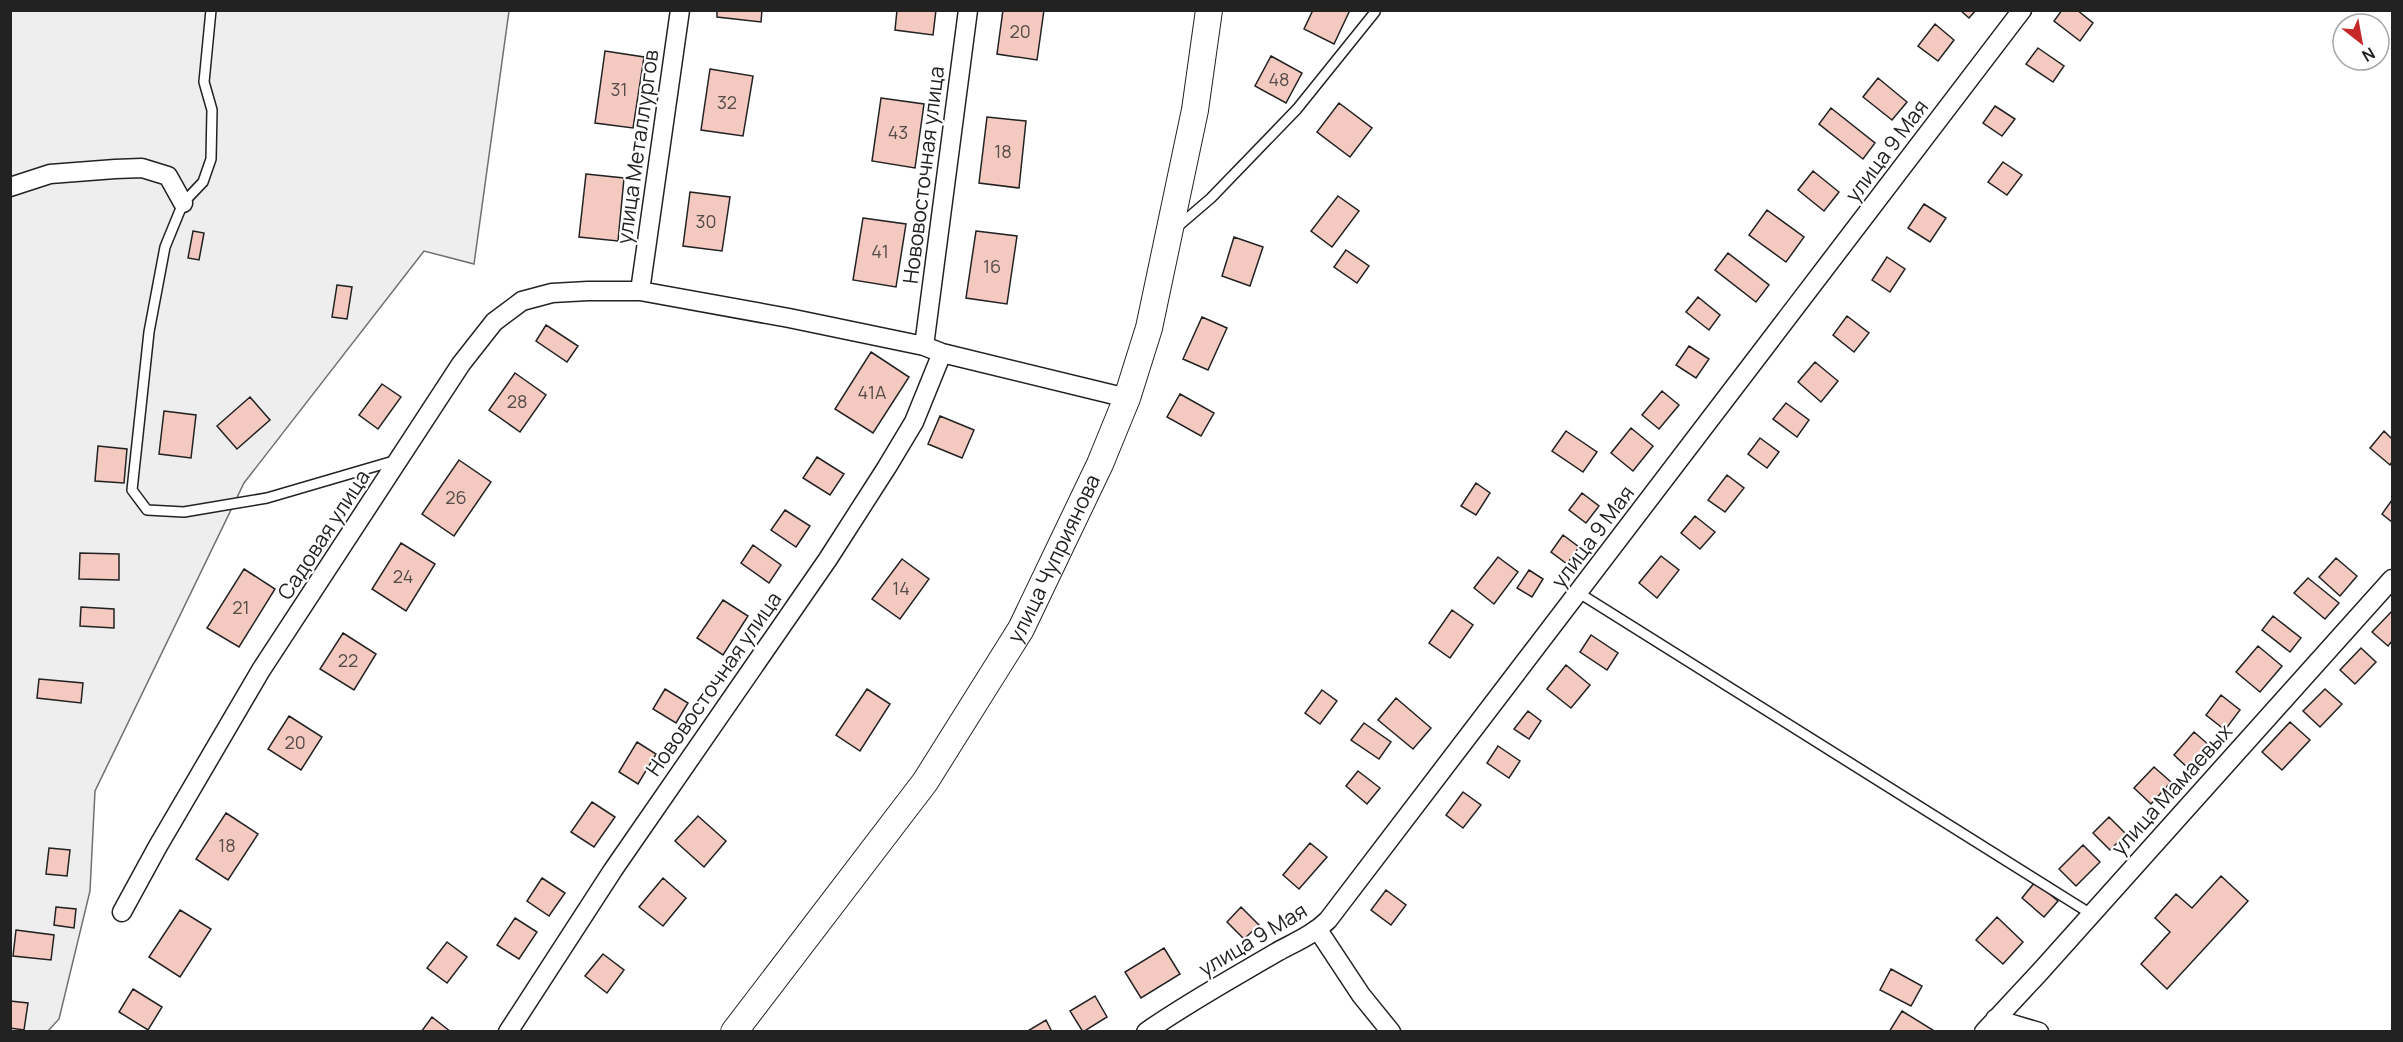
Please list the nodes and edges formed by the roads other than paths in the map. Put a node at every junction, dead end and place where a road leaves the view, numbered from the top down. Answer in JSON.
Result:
{"nodes":[{"id":1,"x":211,"y":10,"type":"edge"},
{"id":2,"x":680,"y":10,"type":"edge"},
{"id":3,"x":968,"y":10,"type":"edge"},
{"id":4,"x":1209,"y":10,"type":"edge"},
{"id":5,"x":2022,"y":10,"type":"edge"},
{"id":6,"x":1375,"y":12,"type":"edge"},
{"id":7,"x":10,"y":187,"type":"edge"},
{"id":8,"x":183,"y":203,"type":"junction"},
{"id":9,"x":1171,"y":232,"type":"junction"},
{"id":10,"x":640,"y":291,"type":"junction"},
{"id":11,"x":924,"y":346,"type":"junction"},
{"id":12,"x":942,"y":352,"type":"junction"},
{"id":13,"x":1127,"y":398,"type":"junction"},
{"id":14,"x":401,"y":459,"type":"junction"},
{"id":15,"x":2392,"y":579,"type":"edge"},
{"id":16,"x":1579,"y":593,"type":"junction"},
{"id":17,"x":122,"y":912,"type":"dead end"},
{"id":18,"x":2091,"y":914,"type":"junction"},
{"id":19,"x":1318,"y":930,"type":"junction"},
{"id":20,"x":1989,"y":1025,"type":"edge"},
{"id":21,"x":507,"y":1032,"type":"edge"},
{"id":22,"x":734,"y":1032,"type":"edge"},
{"id":23,"x":1146,"y":1032,"type":"edge"},
{"id":24,"x":1391,"y":1032,"type":"edge"},
{"id":25,"x":2039,"y":1032,"type":"edge"}],
"edges":[{"from":1,"to":8,"type":"lane"},
{"from":2,"to":10,"type":"street","name":"улица Металлургов"},
{"from":3,"to":11,"type":"street","name":"Нововосточная улица"},
{"from":4,"to":9,"type":"street","name":"улица Чуприянова"},
{"from":5,"to":16,"type":"street","name":"улица 9 Мая"},
{"from":6,"to":9,"type":"lane"},
{"from":7,"to":8,"type":"street"},
{"from":8,"to":14,"type":"lane"},
{"from":9,"to":13,"type":"street","name":"улица Чуприянова"},
{"from":10,"to":11,"type":"street","name":"Садовая улица"},
{"from":10,"to":14,"type":"street","name":"Садовая улица"},
{"from":11,"to":12,"type":"street","name":"Садовая улица"},
{"from":12,"to":13,"type":"street","name":"Садовая улица"},
{"from":12,"to":21,"type":"street","name":"Нововосточная улица"},
{"from":13,"to":22,"type":"street","name":"улица Чуприянова"},
{"from":14,"to":17,"type":"street","name":"Садовая улица"},
{"from":15,"to":18,"type":"street","name":"улица Мамаевых"},
{"from":16,"to":18,"type":"lane"},
{"from":16,"to":19,"type":"street","name":"улица 9 Мая"},
{"from":18,"to":20,"type":"street","name":"улица Мамаевых"},
{"from":19,"to":23,"type":"street","name":"улица 9 Мая"},
{"from":19,"to":24,"type":"street"},
{"from":20,"to":25,"type":"street"}]}
